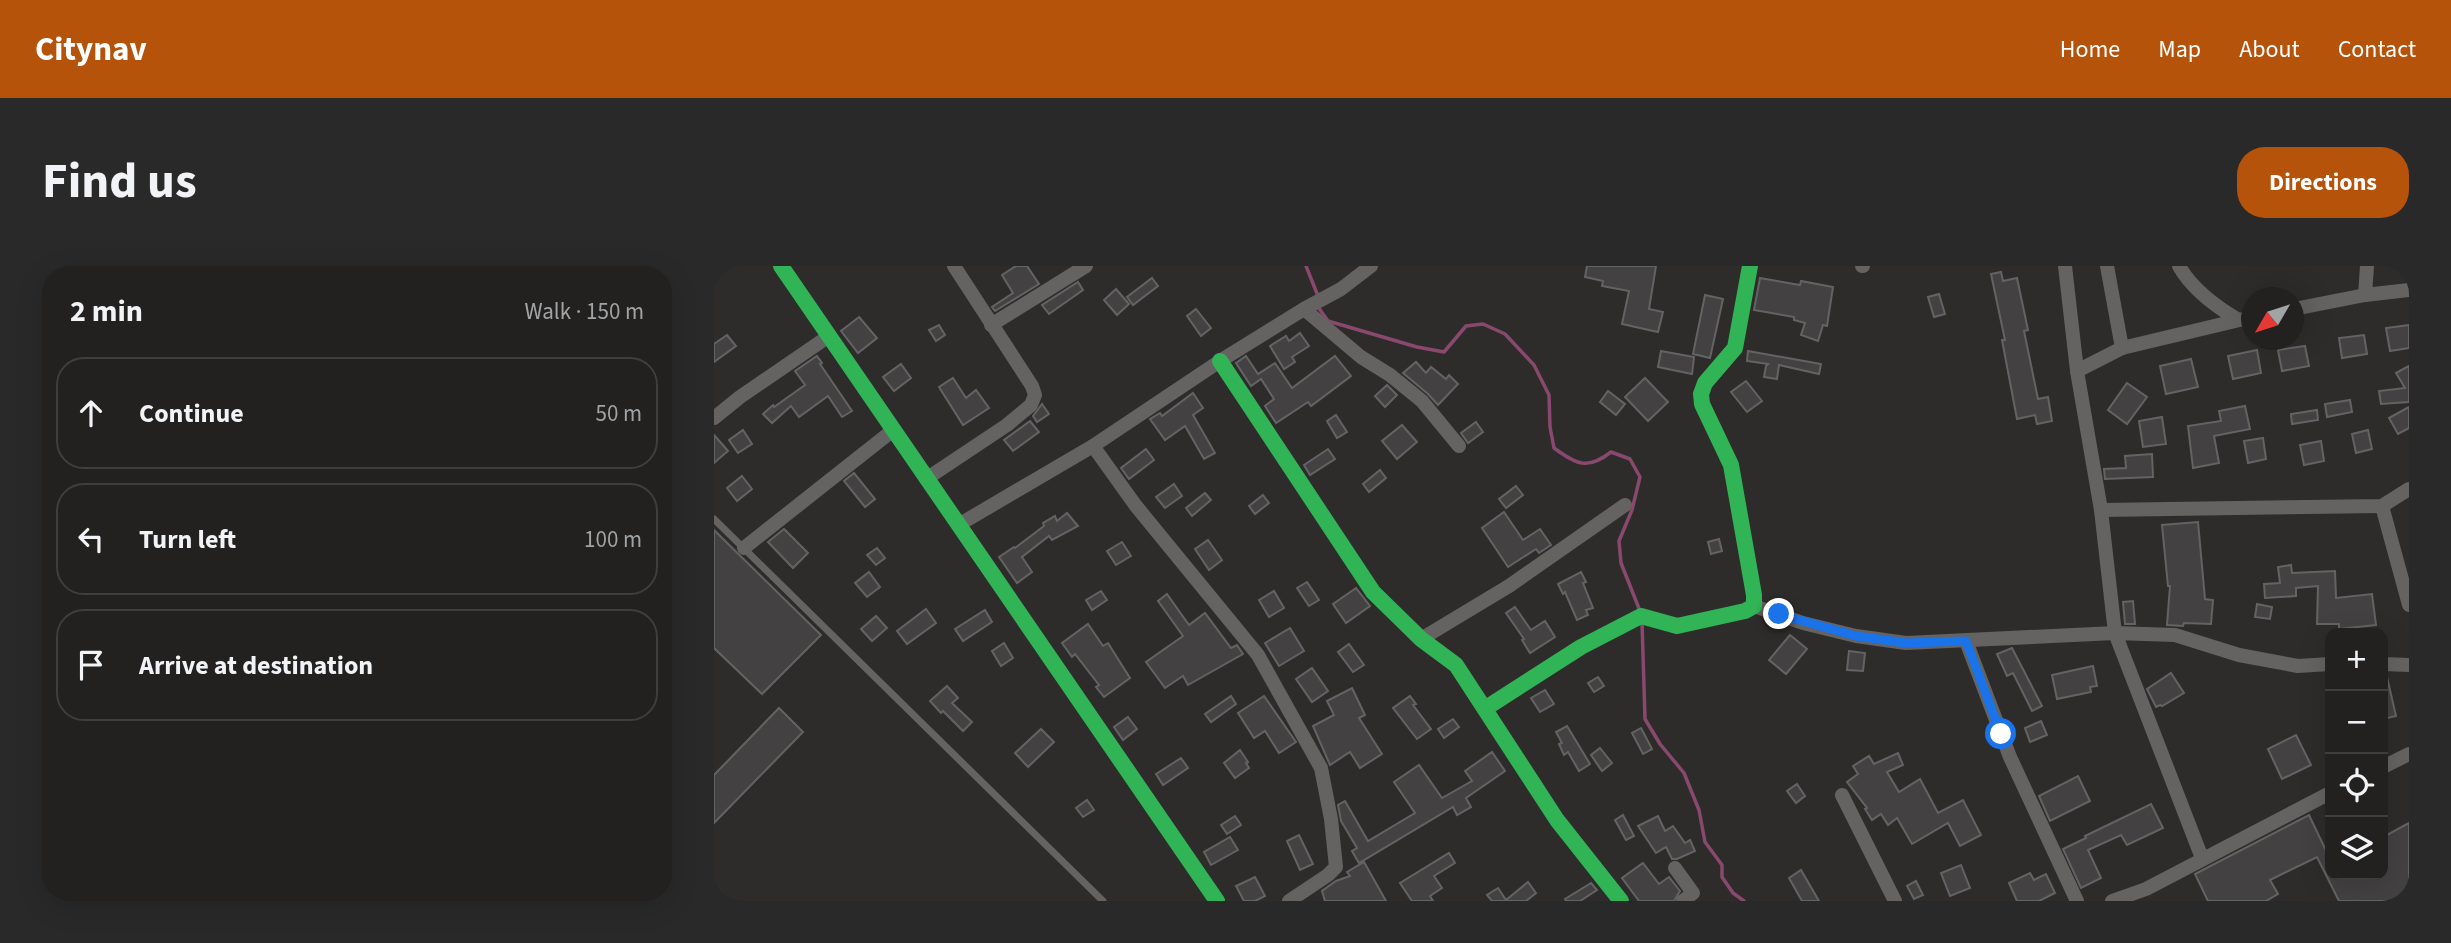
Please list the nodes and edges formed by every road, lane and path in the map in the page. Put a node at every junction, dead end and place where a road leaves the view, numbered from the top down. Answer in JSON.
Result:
{"nodes":[{"id":1,"x":781,"y":266,"type":"edge"},
{"id":2,"x":954,"y":266,"type":"edge"},
{"id":3,"x":1086,"y":266,"type":"edge"},
{"id":4,"x":1371,"y":266,"type":"edge"},
{"id":5,"x":1750,"y":266,"type":"edge"},
{"id":6,"x":2065,"y":266,"type":"edge"},
{"id":7,"x":2106,"y":266,"type":"edge"},
{"id":8,"x":2179,"y":266,"type":"edge"},
{"id":9,"x":2367,"y":266,"type":"edge"},
{"id":10,"x":2409,"y":290,"type":"edge"},
{"id":11,"x":2365,"y":295,"type":"junction"},
{"id":12,"x":1308,"y":307,"type":"junction"},
{"id":13,"x":2304,"y":307,"type":"edge"},
{"id":14,"x":2241,"y":317,"type":"edge"},
{"id":15,"x":2241,"y":319,"type":"edge"},
{"id":16,"x":991,"y":325,"type":"junction"},
{"id":17,"x":829,"y":336,"type":"junction"},
{"id":18,"x":2122,"y":348,"type":"junction"},
{"id":19,"x":1220,"y":361,"type":"junction"},
{"id":20,"x":2077,"y":371,"type":"junction"},
{"id":21,"x":714,"y":418,"type":"edge"},
{"id":22,"x":892,"y":431,"type":"junction"},
{"id":23,"x":1093,"y":446,"type":"junction"},
{"id":24,"x":1460,"y":446,"type":"dead end"},
{"id":25,"x":926,"y":479,"type":"junction"},
{"id":26,"x":2409,"y":489,"type":"edge"},
{"id":27,"x":1625,"y":505,"type":"dead end"},
{"id":28,"x":2382,"y":506,"type":"junction"},
{"id":29,"x":2101,"y":510,"type":"junction"},
{"id":30,"x":714,"y":519,"type":"edge"},
{"id":31,"x":960,"y":524,"type":"junction"},
{"id":32,"x":744,"y":548,"type":"junction"},
{"id":33,"x":2409,"y":605,"type":"edge"},
{"id":34,"x":1754,"y":606,"type":"junction"},
{"id":35,"x":2115,"y":633,"type":"junction"},
{"id":36,"x":1422,"y":639,"type":"junction"},
{"id":37,"x":1966,"y":641,"type":"junction"},
{"id":38,"x":2325,"y":664,"type":"edge"},
{"id":39,"x":2388,"y":664,"type":"edge"},
{"id":40,"x":2409,"y":665,"type":"edge"},
{"id":41,"x":1486,"y":708,"type":"junction"},
{"id":42,"x":2409,"y":754,"type":"edge"},
{"id":43,"x":2388,"y":764,"type":"edge"},
{"id":44,"x":1842,"y":795,"type":"dead end"},
{"id":45,"x":2325,"y":796,"type":"edge"},
{"id":46,"x":2202,"y":858,"type":"junction"},
{"id":47,"x":1675,"y":868,"type":"dead end"},
{"id":48,"x":2147,"y":895,"type":"edge"},
{"id":49,"x":1693,"y":899,"type":"edge"},
{"id":50,"x":1103,"y":901,"type":"edge"},
{"id":51,"x":1217,"y":901,"type":"edge"},
{"id":52,"x":1289,"y":901,"type":"edge"},
{"id":53,"x":1620,"y":901,"type":"edge"},
{"id":54,"x":1895,"y":901,"type":"edge"},
{"id":55,"x":2077,"y":901,"type":"edge"},
{"id":56,"x":2112,"y":901,"type":"edge"}],
"edges":[{"from":1,"to":17,"type":"street"},
{"from":2,"to":16,"type":"street"},
{"from":3,"to":16,"type":"street"},
{"from":4,"to":12,"type":"street"},
{"from":5,"to":34,"type":"street"},
{"from":6,"to":20,"type":"street"},
{"from":7,"to":18,"type":"street"},
{"from":8,"to":14,"type":"street"},
{"from":9,"to":11,"type":"street"},
{"from":10,"to":11,"type":"street"},
{"from":11,"to":13,"type":"street"},
{"from":12,"to":19,"type":"street"},
{"from":12,"to":24,"type":"street"},
{"from":15,"to":18,"type":"street"},
{"from":16,"to":25,"type":"street"},
{"from":17,"to":21,"type":"street"},
{"from":17,"to":22,"type":"street"},
{"from":18,"to":20,"type":"street"},
{"from":19,"to":23,"type":"street"},
{"from":19,"to":36,"type":"street"},
{"from":20,"to":29,"type":"street"},
{"from":22,"to":25,"type":"street"},
{"from":22,"to":32,"type":"street"},
{"from":23,"to":31,"type":"street"},
{"from":23,"to":52,"type":"street"},
{"from":25,"to":31,"type":"street"},
{"from":26,"to":28,"type":"street"},
{"from":27,"to":36,"type":"street"},
{"from":28,"to":29,"type":"street"},
{"from":28,"to":33,"type":"street"},
{"from":29,"to":35,"type":"street"},
{"from":30,"to":32,"type":"lane"},
{"from":31,"to":51,"type":"street"},
{"from":32,"to":50,"type":"lane"},
{"from":34,"to":37,"type":"street"},
{"from":34,"to":41,"type":"street"},
{"from":35,"to":37,"type":"street"},
{"from":35,"to":38,"type":"street"},
{"from":35,"to":46,"type":"street"},
{"from":36,"to":41,"type":"street"},
{"from":37,"to":55,"type":"street"},
{"from":39,"to":40,"type":"street"},
{"from":41,"to":53,"type":"street"},
{"from":42,"to":43,"type":"street"},
{"from":44,"to":54,"type":"street"},
{"from":45,"to":46,"type":"street"},
{"from":46,"to":48,"type":"street"},
{"from":47,"to":49,"type":"street"},
{"from":48,"to":56,"type":"street"}]}
